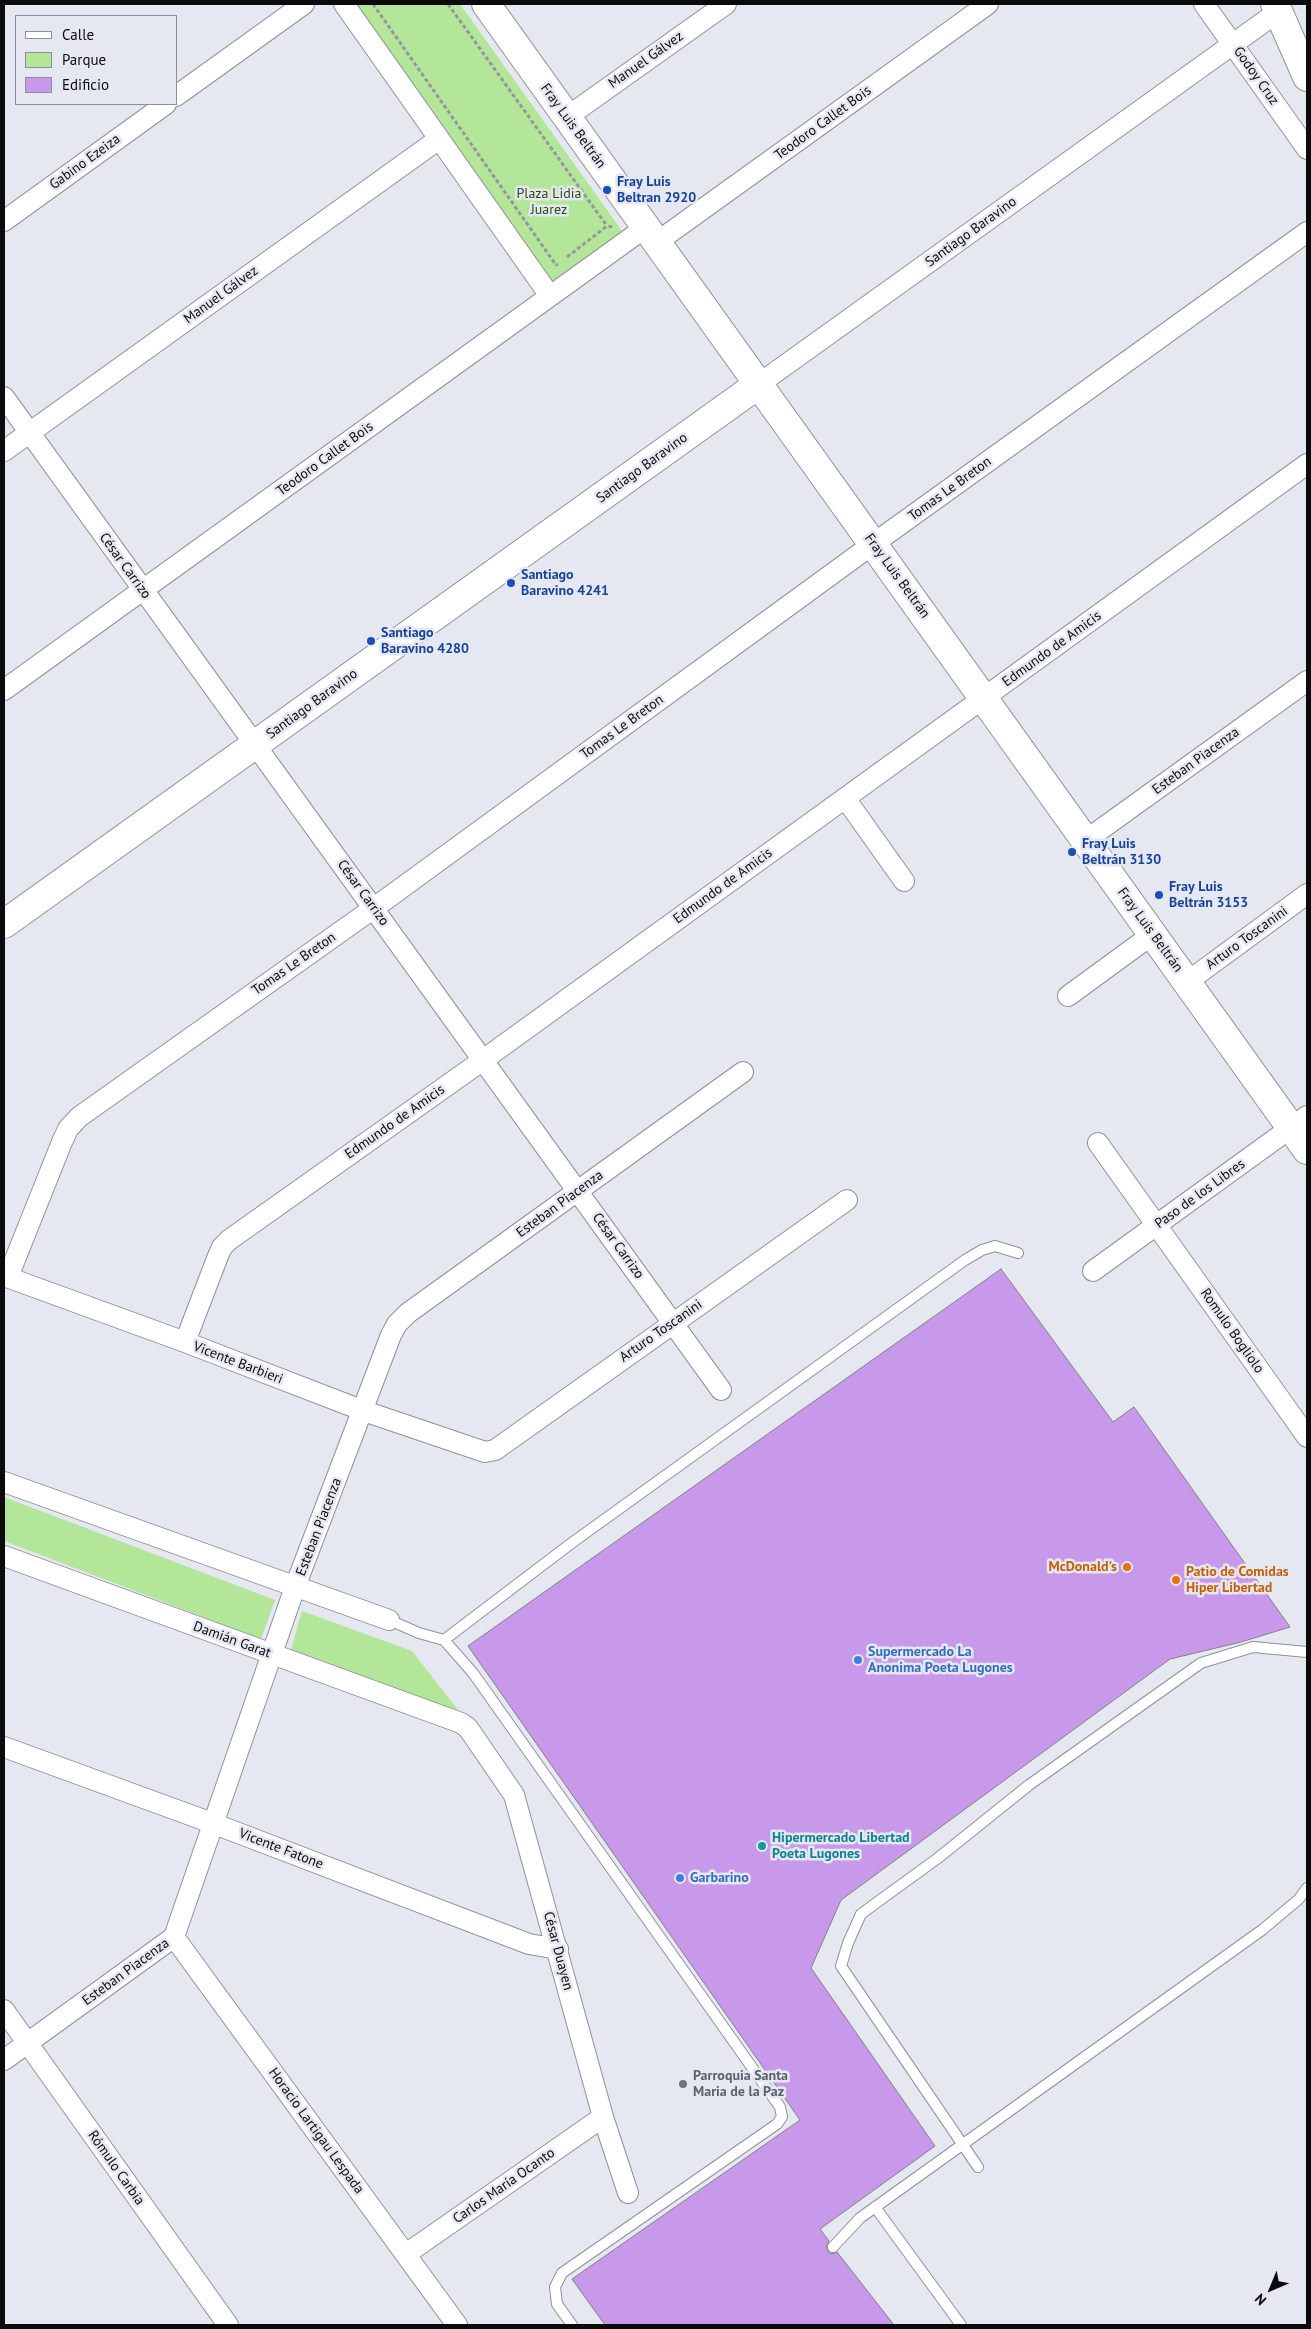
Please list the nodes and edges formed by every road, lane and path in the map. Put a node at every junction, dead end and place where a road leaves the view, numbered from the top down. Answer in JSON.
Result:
{"nodes":[{"id":1,"x":304,"y":4,"type":"edge"},
{"id":2,"x":344,"y":4,"type":"edge"},
{"id":3,"x":373,"y":4,"type":"edge"},
{"id":4,"x":448,"y":4,"type":"edge"},
{"id":5,"x":486,"y":4,"type":"edge"},
{"id":6,"x":726,"y":4,"type":"edge"},
{"id":7,"x":988,"y":4,"type":"edge"},
{"id":8,"x":1204,"y":4,"type":"edge"},
{"id":9,"x":1277,"y":7,"type":"edge"},
{"id":10,"x":1233,"y":44,"type":"junction"},
{"id":11,"x":1307,"y":77,"type":"edge"},
{"id":12,"x":178,"y":95,"type":"edge"},
{"id":13,"x":165,"y":105,"type":"edge"},
{"id":14,"x":567,"y":116,"type":"junction"},
{"id":15,"x":439,"y":139,"type":"junction"},
{"id":16,"x":1307,"y":149,"type":"edge"},
{"id":17,"x":4,"y":221,"type":"edge"},
{"id":18,"x":1307,"y":232,"type":"edge"},
{"id":19,"x":651,"y":234,"type":"junction"},
{"id":20,"x":550,"y":296,"type":"junction"},
{"id":21,"x":759,"y":384,"type":"junction"},
{"id":22,"x":4,"y":398,"type":"edge"},
{"id":23,"x":29,"y":433,"type":"junction"},
{"id":24,"x":4,"y":451,"type":"edge"},
{"id":25,"x":1307,"y":464,"type":"edge"},
{"id":26,"x":873,"y":544,"type":"junction"},
{"id":27,"x":142,"y":591,"type":"junction"},
{"id":28,"x":1307,"y":681,"type":"edge"},
{"id":29,"x":4,"y":690,"type":"edge"},
{"id":30,"x":984,"y":698,"type":"junction"},
{"id":31,"x":256,"y":744,"type":"junction"},
{"id":32,"x":845,"y":798,"type":"junction"},
{"id":33,"x":1086,"y":840,"type":"junction"},
{"id":34,"x":904,"y":881,"type":"dead end"},
{"id":35,"x":1307,"y":894,"type":"edge"},
{"id":36,"x":374,"y":908,"type":"junction"},
{"id":37,"x":4,"y":924,"type":"edge"},
{"id":38,"x":1153,"y":934,"type":"junction"},
{"id":39,"x":1187,"y":982,"type":"junction"},
{"id":40,"x":1068,"y":996,"type":"dead end"},
{"id":41,"x":483,"y":1060,"type":"junction"},
{"id":42,"x":743,"y":1072,"type":"dead end"},
{"id":43,"x":1299,"y":1122,"type":"edge"},
{"id":44,"x":1098,"y":1142,"type":"dead end"},
{"id":45,"x":1307,"y":1150,"type":"edge"},
{"id":46,"x":577,"y":1191,"type":"junction"},
{"id":47,"x":847,"y":1200,"type":"dead end"},
{"id":48,"x":1156,"y":1225,"type":"junction"},
{"id":49,"x":1018,"y":1253,"type":"dead end"},
{"id":50,"x":1093,"y":1271,"type":"dead end"},
{"id":51,"x":6,"y":1277,"type":"edge"},
{"id":52,"x":673,"y":1322,"type":"junction"},
{"id":53,"x":185,"y":1342,"type":"junction"},
{"id":54,"x":721,"y":1390,"type":"dead end"},
{"id":55,"x":364,"y":1411,"type":"junction"},
{"id":56,"x":1307,"y":1437,"type":"edge"},
{"id":57,"x":473,"y":1449,"type":"joint"},
{"id":58,"x":4,"y":1482,"type":"edge"},
{"id":59,"x":4,"y":1556,"type":"edge"},
{"id":60,"x":295,"y":1587,"type":"junction"},
{"id":61,"x":389,"y":1620,"type":"joint"},
{"id":62,"x":444,"y":1640,"type":"junction"},
{"id":63,"x":1307,"y":1652,"type":"edge"},
{"id":64,"x":272,"y":1654,"type":"junction"},
{"id":65,"x":461,"y":1722,"type":"joint"},
{"id":66,"x":4,"y":1747,"type":"edge"},
{"id":67,"x":212,"y":1823,"type":"junction"},
{"id":68,"x":1307,"y":1888,"type":"edge"},
{"id":69,"x":174,"y":1937,"type":"junction"},
{"id":70,"x":558,"y":1949,"type":"junction"},
{"id":71,"x":4,"y":2010,"type":"edge"},
{"id":72,"x":28,"y":2043,"type":"junction"},
{"id":73,"x":4,"y":2060,"type":"edge"},
{"id":74,"x":603,"y":2117,"type":"junction"},
{"id":75,"x":962,"y":2145,"type":"junction"},
{"id":76,"x":978,"y":2167,"type":"dead end"},
{"id":77,"x":628,"y":2193,"type":"dead end"},
{"id":78,"x":875,"y":2207,"type":"junction"},
{"id":79,"x":833,"y":2247,"type":"dead end"},
{"id":80,"x":406,"y":2254,"type":"junction"},
{"id":81,"x":228,"y":2325,"type":"edge"},
{"id":82,"x":456,"y":2325,"type":"edge"},
{"id":83,"x":572,"y":2325,"type":"edge"},
{"id":84,"x":961,"y":2325,"type":"edge"}],
"edges":[{"from":1,"to":12,"type":"street"},
{"from":2,"to":15,"type":"street"},
{"from":3,"to":4,"type":"path"},
{"from":5,"to":14,"type":"main road","name":"Fray Luis Beltrán"},
{"from":6,"to":14,"type":"street","name":"Manuel Gálvez"},
{"from":7,"to":19,"type":"street","name":"Teodoro Callet Bois"},
{"from":8,"to":10,"type":"street","name":"Godoy Cruz"},
{"from":9,"to":10,"type":"street","name":"Santiago Baravino"},
{"from":9,"to":11,"type":"main road"},
{"from":10,"to":16,"type":"street","name":"Godoy Cruz"},
{"from":10,"to":21,"type":"street","name":"Santiago Baravino"},
{"from":13,"to":17,"type":"street","name":"Gabino Ezeiza"},
{"from":14,"to":19,"type":"main road","name":"Fray Luis Beltrán"},
{"from":15,"to":20,"type":"street"},
{"from":15,"to":23,"type":"street","name":"Manuel Gálvez"},
{"from":18,"to":26,"type":"street","name":"Tomas Le Breton"},
{"from":19,"to":20,"type":"street","name":"Teodoro Callet Bois"},
{"from":19,"to":21,"type":"main road","name":"Fray Luis Beltrán"},
{"from":20,"to":27,"type":"street","name":"Teodoro Callet Bois"},
{"from":21,"to":26,"type":"main road","name":"Fray Luis Beltrán"},
{"from":21,"to":31,"type":"main road","name":"Santiago Baravino"},
{"from":22,"to":23,"type":"street","name":"César Carrizo"},
{"from":23,"to":24,"type":"street","name":"Manuel Gálvez"},
{"from":23,"to":27,"type":"street","name":"César Carrizo"},
{"from":25,"to":30,"type":"street","name":"Edmundo de Amicis"},
{"from":26,"to":30,"type":"main road","name":"Fray Luis Beltrán"},
{"from":26,"to":36,"type":"street","name":"Tomas Le Breton"},
{"from":27,"to":29,"type":"street","name":"Teodoro Callet Bois"},
{"from":27,"to":31,"type":"street","name":"César Carrizo"},
{"from":28,"to":33,"type":"street","name":"Esteban Piacenza"},
{"from":30,"to":32,"type":"street","name":"Edmundo de Amicis"},
{"from":30,"to":33,"type":"main road","name":"Fray Luis Beltrán"},
{"from":31,"to":36,"type":"street","name":"César Carrizo"},
{"from":31,"to":37,"type":"main road","name":"Santiago Baravino"},
{"from":32,"to":34,"type":"street"},
{"from":32,"to":41,"type":"street","name":"Edmundo de Amicis"},
{"from":33,"to":38,"type":"main road","name":"Fray Luis Beltrán"},
{"from":35,"to":39,"type":"street","name":"Arturo Toscanini"},
{"from":36,"to":41,"type":"street","name":"César Carrizo"},
{"from":36,"to":51,"type":"street","name":"Tomas Le Breton"},
{"from":38,"to":39,"type":"main road","name":"Fray Luis Beltrán"},
{"from":38,"to":40,"type":"street"},
{"from":39,"to":43,"type":"main road","name":"Fray Luis Beltrán"},
{"from":41,"to":46,"type":"street","name":"César Carrizo"},
{"from":41,"to":53,"type":"street","name":"Edmundo de Amicis"},
{"from":42,"to":46,"type":"street","name":"Esteban Piacenza"},
{"from":43,"to":45,"type":"main road","name":"Fray Luis Beltrán"},
{"from":43,"to":48,"type":"street","name":"Paso de los Libres"},
{"from":44,"to":48,"type":"street","name":"Romulo Bogliolo"},
{"from":46,"to":52,"type":"street","name":"César Carrizo"},
{"from":46,"to":55,"type":"street","name":"Esteban Piacenza"},
{"from":47,"to":52,"type":"street","name":"Arturo Toscanini"},
{"from":48,"to":50,"type":"street","name":"Paso de los Libres"},
{"from":48,"to":56,"type":"street","name":"Romulo Bogliolo"},
{"from":49,"to":62,"type":"lane"},
{"from":51,"to":53,"type":"street","name":"Vicente Barbieri"},
{"from":52,"to":54,"type":"street","name":"César Carrizo"},
{"from":52,"to":57,"type":"street","name":"Arturo Toscanini"},
{"from":53,"to":55,"type":"street","name":"Vicente Barbieri"},
{"from":55,"to":57,"type":"street","name":"Vicente Barbieri"},
{"from":55,"to":60,"type":"street","name":"Esteban Piacenza"},
{"from":58,"to":60,"type":"street"},
{"from":59,"to":64,"type":"street","name":"Damián Garat"},
{"from":60,"to":61,"type":"street"},
{"from":60,"to":64,"type":"street","name":"Esteban Piacenza"},
{"from":61,"to":62,"type":"lane"},
{"from":62,"to":83,"type":"lane"},
{"from":63,"to":75,"type":"lane"},
{"from":64,"to":65,"type":"street","name":"Damián Garat"},
{"from":64,"to":67,"type":"street","name":"Esteban Piacenza"},
{"from":65,"to":70,"type":"street","name":"César Duayen"},
{"from":66,"to":67,"type":"street","name":"Vicente Fatone"},
{"from":67,"to":69,"type":"street","name":"Esteban Piacenza"},
{"from":67,"to":70,"type":"street","name":"Vicente Fatone"},
{"from":68,"to":75,"type":"lane"},
{"from":69,"to":72,"type":"street","name":"Esteban Piacenza"},
{"from":69,"to":80,"type":"street","name":"Horacio Lartigau Lespada"},
{"from":70,"to":74,"type":"street","name":"César Duayen"},
{"from":71,"to":72,"type":"street","name":"Rómulo Carbia"},
{"from":72,"to":73,"type":"street","name":"Esteban Piacenza"},
{"from":72,"to":81,"type":"street","name":"Rómulo Carbia"},
{"from":74,"to":77,"type":"street","name":"César Duayen"},
{"from":74,"to":80,"type":"street","name":"Carlos María Ocanto"},
{"from":75,"to":76,"type":"lane"},
{"from":75,"to":78,"type":"lane"},
{"from":78,"to":79,"type":"lane"},
{"from":78,"to":84,"type":"lane"},
{"from":80,"to":82,"type":"street","name":"Horacio Lartigau Lespada"}]}
